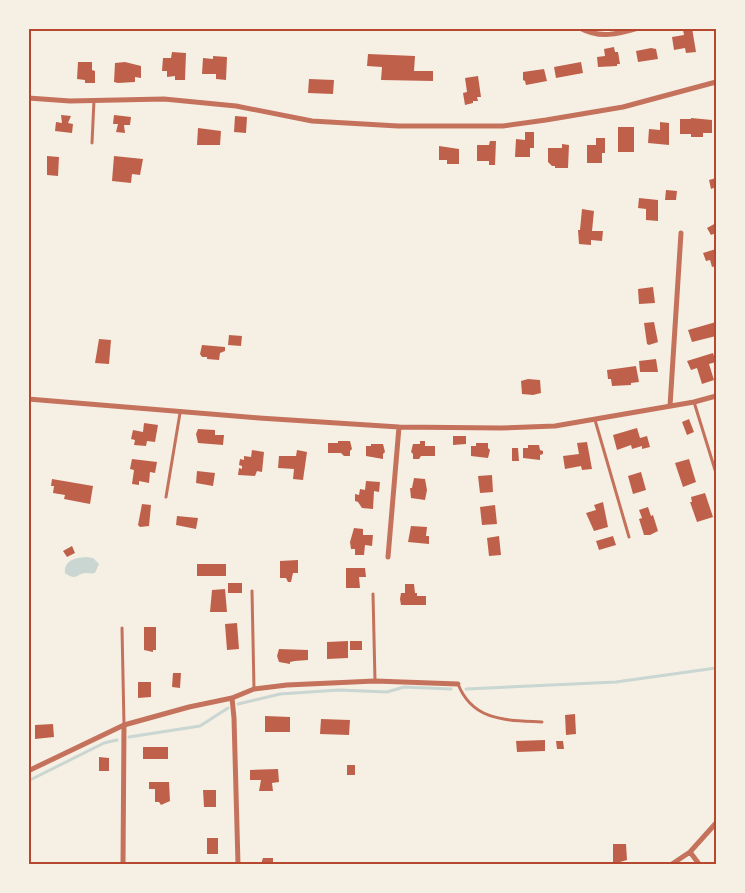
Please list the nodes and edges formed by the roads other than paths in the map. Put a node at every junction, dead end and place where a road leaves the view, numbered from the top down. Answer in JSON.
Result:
{"nodes":[{"id":1,"x":580,"y":28,"type":"edge"},
{"id":2,"x":639,"y":28,"type":"edge"},
{"id":3,"x":717,"y":82,"type":"edge"},
{"id":4,"x":28,"y":98,"type":"edge"},
{"id":5,"x":94,"y":100,"type":"junction"},
{"id":6,"x":92,"y":142,"type":"dead end"},
{"id":7,"x":681,"y":233,"type":"dead end"},
{"id":8,"x":717,"y":396,"type":"edge"},
{"id":9,"x":28,"y":399,"type":"edge"},
{"id":10,"x":694,"y":402,"type":"junction"},
{"id":11,"x":670,"y":406,"type":"junction"},
{"id":12,"x":180,"y":412,"type":"junction"},
{"id":13,"x":595,"y":420,"type":"junction"},
{"id":14,"x":399,"y":427,"type":"junction"},
{"id":15,"x":717,"y":473,"type":"edge"},
{"id":16,"x":166,"y":497,"type":"dead end"},
{"id":17,"x":629,"y":537,"type":"dead end"},
{"id":18,"x":388,"y":557,"type":"dead end"},
{"id":19,"x":252,"y":591,"type":"dead end"},
{"id":20,"x":373,"y":594,"type":"dead end"},
{"id":21,"x":122,"y":628,"type":"dead end"},
{"id":22,"x":375,"y":681,"type":"junction"},
{"id":23,"x":458,"y":684,"type":"joint"},
{"id":24,"x":254,"y":689,"type":"junction"},
{"id":25,"x":232,"y":698,"type":"junction"},
{"id":26,"x":542,"y":722,"type":"dead end"},
{"id":27,"x":124,"y":725,"type":"junction"},
{"id":28,"x":28,"y":771,"type":"edge"},
{"id":29,"x":717,"y":823,"type":"edge"},
{"id":30,"x":690,"y":852,"type":"junction"},
{"id":31,"x":123,"y":864,"type":"edge"},
{"id":32,"x":238,"y":864,"type":"edge"},
{"id":33,"x":672,"y":864,"type":"edge"},
{"id":34,"x":699,"y":864,"type":"edge"}],
"edges":[{"from":1,"to":2,"type":"street"},
{"from":3,"to":5,"type":"street"},
{"from":4,"to":5,"type":"street"},
{"from":5,"to":6,"type":"lane"},
{"from":7,"to":11,"type":"street"},
{"from":8,"to":10,"type":"street"},
{"from":9,"to":12,"type":"street"},
{"from":10,"to":11,"type":"street"},
{"from":10,"to":15,"type":"lane"},
{"from":11,"to":13,"type":"street"},
{"from":12,"to":14,"type":"street"},
{"from":12,"to":16,"type":"lane"},
{"from":13,"to":14,"type":"street"},
{"from":13,"to":17,"type":"lane"},
{"from":14,"to":18,"type":"street"},
{"from":19,"to":24,"type":"lane"},
{"from":20,"to":22,"type":"lane"},
{"from":21,"to":27,"type":"lane"},
{"from":22,"to":23,"type":"street"},
{"from":22,"to":24,"type":"street"},
{"from":23,"to":26,"type":"lane"},
{"from":24,"to":25,"type":"street"},
{"from":25,"to":27,"type":"street"},
{"from":25,"to":32,"type":"street"},
{"from":27,"to":28,"type":"street"},
{"from":27,"to":31,"type":"street"},
{"from":29,"to":30,"type":"street"},
{"from":30,"to":33,"type":"street"},
{"from":30,"to":34,"type":"street"}]}
